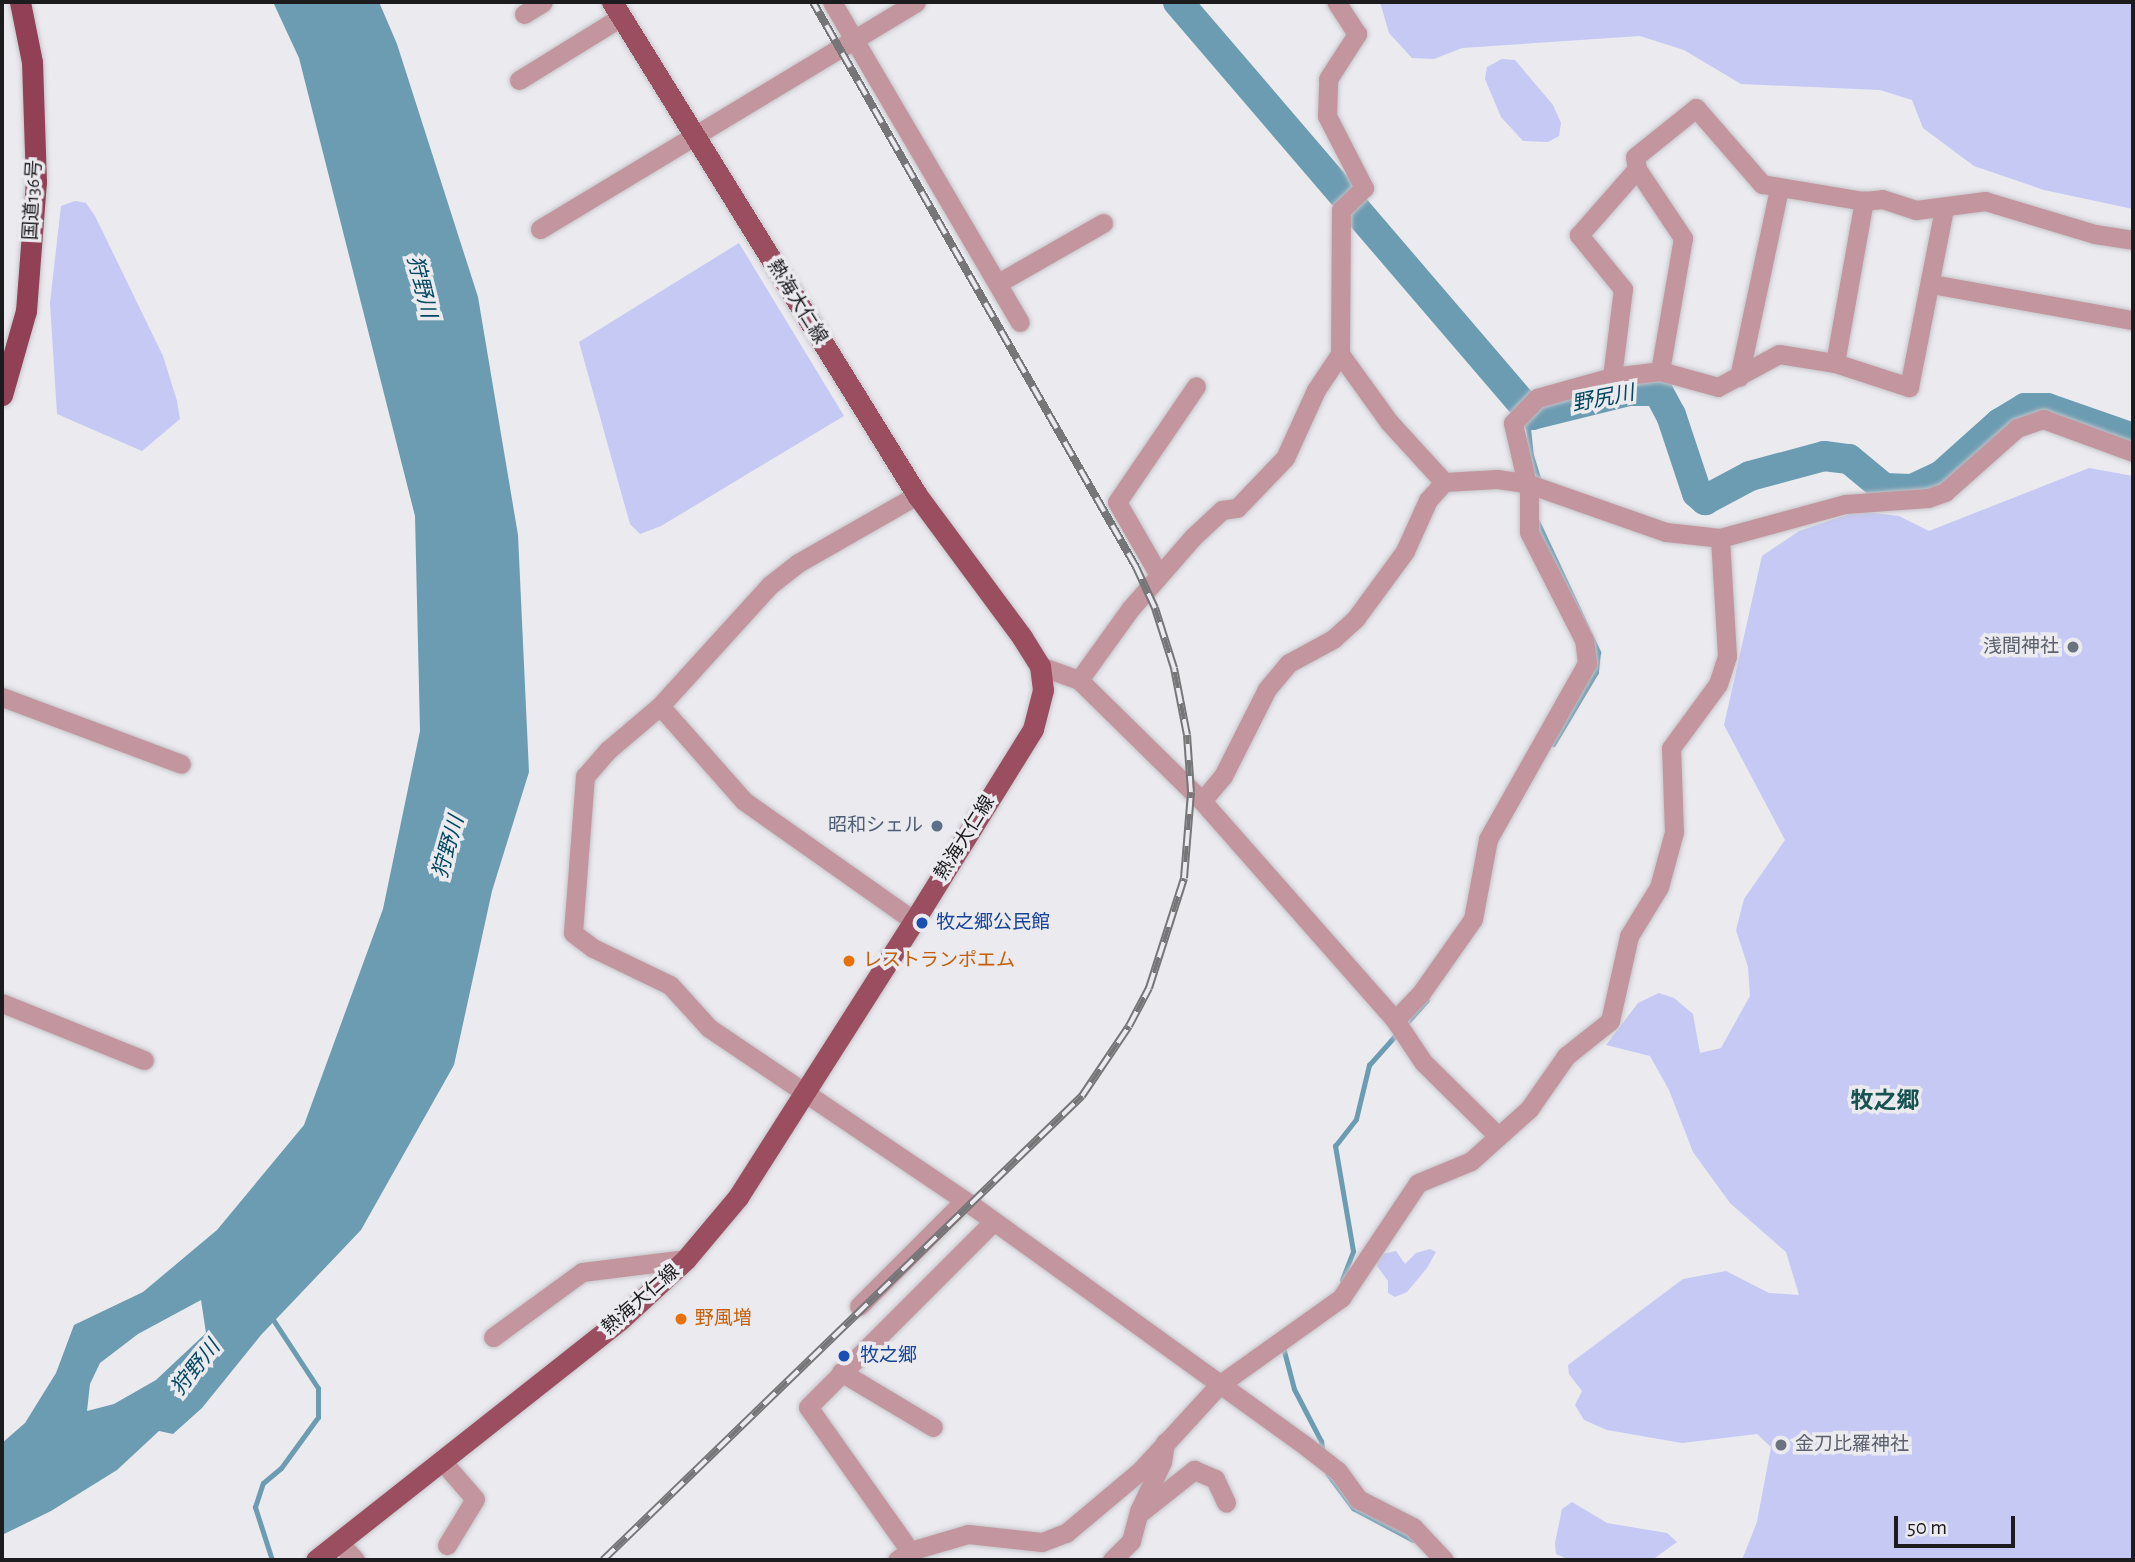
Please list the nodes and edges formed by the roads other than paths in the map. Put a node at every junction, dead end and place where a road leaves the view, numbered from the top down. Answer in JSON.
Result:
{"nodes":[{"id":1,"x":20,"y":2,"type":"edge"},
{"id":2,"x":543,"y":2,"type":"edge"},
{"id":3,"x":832,"y":2,"type":"edge"},
{"id":4,"x":916,"y":2,"type":"edge"},
{"id":5,"x":1336,"y":2,"type":"edge"},
{"id":6,"x":617,"y":9,"type":"edge"},
{"id":7,"x":524,"y":14,"type":"dead end"},
{"id":8,"x":852,"y":38,"type":"junction"},
{"id":9,"x":519,"y":80,"type":"dead end"},
{"id":10,"x":693,"y":135,"type":"junction"},
{"id":11,"x":1637,"y":169,"type":"junction"},
{"id":12,"x":1779,"y":188,"type":"junction"},
{"id":13,"x":1864,"y":201,"type":"junction"},
{"id":14,"x":1944,"y":208,"type":"junction"},
{"id":15,"x":1103,"y":223,"type":"dead end"},
{"id":16,"x":540,"y":229,"type":"dead end"},
{"id":17,"x":2133,"y":240,"type":"edge"},
{"id":18,"x":998,"y":283,"type":"junction"},
{"id":19,"x":1932,"y":285,"type":"junction"},
{"id":20,"x":2133,"y":320,"type":"edge"},
{"id":21,"x":1020,"y":322,"type":"dead end"},
{"id":22,"x":1340,"y":354,"type":"junction"},
{"id":23,"x":1835,"y":363,"type":"junction"},
{"id":24,"x":1660,"y":371,"type":"junction"},
{"id":25,"x":1612,"y":377,"type":"junction"},
{"id":26,"x":1740,"y":377,"type":"junction"},
{"id":27,"x":1196,"y":386,"type":"dead end"},
{"id":28,"x":2,"y":395,"type":"edge"},
{"id":29,"x":2133,"y":452,"type":"edge"},
{"id":30,"x":1444,"y":482,"type":"junction"},
{"id":31,"x":1536,"y":486,"type":"junction"},
{"id":32,"x":917,"y":495,"type":"junction"},
{"id":33,"x":1720,"y":538,"type":"junction"},
{"id":34,"x":1160,"y":575,"type":"junction"},
{"id":35,"x":1040,"y":666,"type":"junction"},
{"id":36,"x":1079,"y":680,"type":"junction"},
{"id":37,"x":2,"y":697,"type":"edge"},
{"id":38,"x":660,"y":706,"type":"junction"},
{"id":39,"x":181,"y":764,"type":"dead end"},
{"id":40,"x":1202,"y":801,"type":"junction"},
{"id":41,"x":914,"y":921,"type":"junction"},
{"id":42,"x":2,"y":1003,"type":"edge"},
{"id":43,"x":1399,"y":1026,"type":"junction"},
{"id":44,"x":145,"y":1060,"type":"dead end"},
{"id":45,"x":804,"y":1094,"type":"junction"},
{"id":46,"x":1498,"y":1136,"type":"junction"},
{"id":47,"x":964,"y":1201,"type":"junction"},
{"id":48,"x":993,"y":1222,"type":"junction"},
{"id":49,"x":686,"y":1259,"type":"junction"},
{"id":50,"x":859,"y":1306,"type":"dead end"},
{"id":51,"x":493,"y":1337,"type":"dead end"},
{"id":52,"x":841,"y":1372,"type":"junction"},
{"id":53,"x":1219,"y":1385,"type":"junction"},
{"id":54,"x":933,"y":1427,"type":"dead end"},
{"id":55,"x":1165,"y":1441,"type":"junction"},
{"id":56,"x":442,"y":1461,"type":"junction"},
{"id":57,"x":1226,"y":1503,"type":"dead end"},
{"id":58,"x":1138,"y":1515,"type":"junction"},
{"id":59,"x":340,"y":1542,"type":"junction"},
{"id":60,"x":447,"y":1545,"type":"dead end"},
{"id":61,"x":903,"y":1556,"type":"edge"},
{"id":62,"x":316,"y":1560,"type":"edge"},
{"id":63,"x":355,"y":1560,"type":"edge"},
{"id":64,"x":1112,"y":1560,"type":"edge"},
{"id":65,"x":1444,"y":1560,"type":"edge"}],
"edges":[{"from":1,"to":28,"type":"highway","name":"国道136号"},
{"from":2,"to":7,"type":"street"},
{"from":3,"to":8,"type":"street"},
{"from":4,"to":8,"type":"street"},
{"from":5,"to":22,"type":"street"},
{"from":6,"to":9,"type":"street"},
{"from":6,"to":10,"type":"main road","name":"熱海大仁線"},
{"from":8,"to":10,"type":"street"},
{"from":8,"to":18,"type":"street"},
{"from":10,"to":16,"type":"street"},
{"from":10,"to":32,"type":"main road","name":"熱海大仁線"},
{"from":11,"to":12,"type":"street"},
{"from":11,"to":24,"type":"street"},
{"from":11,"to":25,"type":"street"},
{"from":12,"to":13,"type":"street"},
{"from":12,"to":26,"type":"street"},
{"from":13,"to":14,"type":"street"},
{"from":13,"to":23,"type":"street"},
{"from":14,"to":17,"type":"street"},
{"from":14,"to":19,"type":"street"},
{"from":15,"to":18,"type":"street"},
{"from":18,"to":21,"type":"street"},
{"from":19,"to":20,"type":"street"},
{"from":19,"to":23,"type":"street"},
{"from":22,"to":30,"type":"street"},
{"from":22,"to":34,"type":"street"},
{"from":23,"to":26,"type":"street"},
{"from":24,"to":25,"type":"street"},
{"from":24,"to":26,"type":"street"},
{"from":25,"to":31,"type":"street"},
{"from":27,"to":34,"type":"street"},
{"from":29,"to":33,"type":"street"},
{"from":30,"to":31,"type":"street"},
{"from":30,"to":40,"type":"street"},
{"from":31,"to":33,"type":"street"},
{"from":31,"to":43,"type":"street"},
{"from":32,"to":35,"type":"main road","name":"熱海大仁線"},
{"from":32,"to":38,"type":"street"},
{"from":33,"to":46,"type":"street"},
{"from":34,"to":36,"type":"street"},
{"from":35,"to":36,"type":"street"},
{"from":35,"to":41,"type":"main road","name":"熱海大仁線"},
{"from":36,"to":40,"type":"street"},
{"from":37,"to":39,"type":"street"},
{"from":38,"to":41,"type":"street"},
{"from":38,"to":45,"type":"street"},
{"from":40,"to":43,"type":"street"},
{"from":41,"to":45,"type":"main road","name":"熱海大仁線"},
{"from":42,"to":44,"type":"street"},
{"from":43,"to":46,"type":"street"},
{"from":45,"to":47,"type":"street"},
{"from":45,"to":49,"type":"main road","name":"熱海大仁線"},
{"from":46,"to":53,"type":"street"},
{"from":47,"to":48,"type":"street"},
{"from":47,"to":50,"type":"street"},
{"from":48,"to":52,"type":"street"},
{"from":48,"to":53,"type":"street"},
{"from":49,"to":51,"type":"street"},
{"from":49,"to":56,"type":"main road","name":"熱海大仁線"},
{"from":52,"to":54,"type":"street"},
{"from":52,"to":61,"type":"street"},
{"from":53,"to":55,"type":"street"},
{"from":53,"to":65,"type":"street"},
{"from":55,"to":58,"type":"street"},
{"from":55,"to":61,"type":"street"},
{"from":56,"to":59,"type":"main road","name":"熱海大仁線"},
{"from":56,"to":60,"type":"street"},
{"from":57,"to":58,"type":"street"},
{"from":58,"to":64,"type":"street"},
{"from":59,"to":62,"type":"main road","name":"熱海大仁線"},
{"from":59,"to":63,"type":"street"}]}
